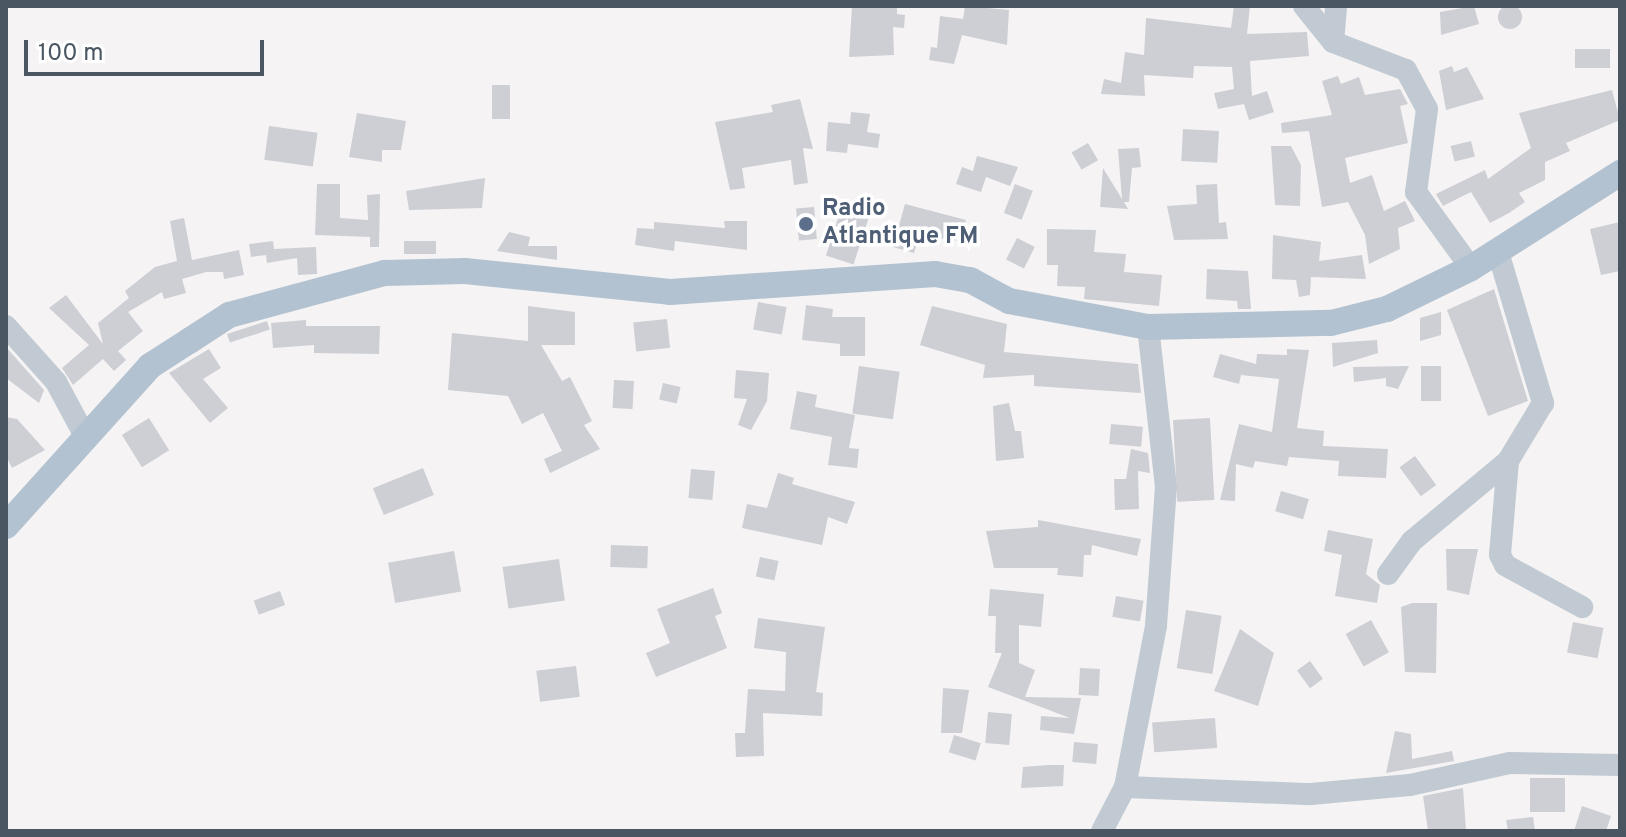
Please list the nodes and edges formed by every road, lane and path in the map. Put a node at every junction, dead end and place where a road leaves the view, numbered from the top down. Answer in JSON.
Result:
{"nodes":[{"id":1,"x":1304,"y":6,"type":"edge"},
{"id":2,"x":1336,"y":6,"type":"edge"},
{"id":3,"x":1333,"y":42,"type":"junction"},
{"id":4,"x":1620,"y":173,"type":"edge"},
{"id":5,"x":1498,"y":252,"type":"junction"},
{"id":6,"x":1471,"y":268,"type":"junction"},
{"id":7,"x":1148,"y":327,"type":"junction"},
{"id":8,"x":7,"y":330,"type":"edge"},
{"id":9,"x":85,"y":436,"type":"junction"},
{"id":10,"x":1508,"y":461,"type":"junction"},
{"id":11,"x":6,"y":526,"type":"edge"},
{"id":12,"x":1388,"y":574,"type":"dead end"},
{"id":13,"x":1582,"y":607,"type":"dead end"},
{"id":14,"x":1620,"y":765,"type":"edge"},
{"id":15,"x":1125,"y":787,"type":"junction"},
{"id":16,"x":1102,"y":831,"type":"edge"}],
"edges":[{"from":1,"to":3,"type":"street"},
{"from":2,"to":3,"type":"street"},
{"from":3,"to":6,"type":"street"},
{"from":4,"to":5,"type":"main road"},
{"from":5,"to":6,"type":"main road"},
{"from":5,"to":10,"type":"street"},
{"from":6,"to":7,"type":"main road"},
{"from":7,"to":9,"type":"main road"},
{"from":7,"to":15,"type":"street"},
{"from":8,"to":9,"type":"street"},
{"from":9,"to":11,"type":"main road"},
{"from":10,"to":12,"type":"street"},
{"from":10,"to":13,"type":"street"},
{"from":14,"to":15,"type":"street"},
{"from":15,"to":16,"type":"street"}]}
